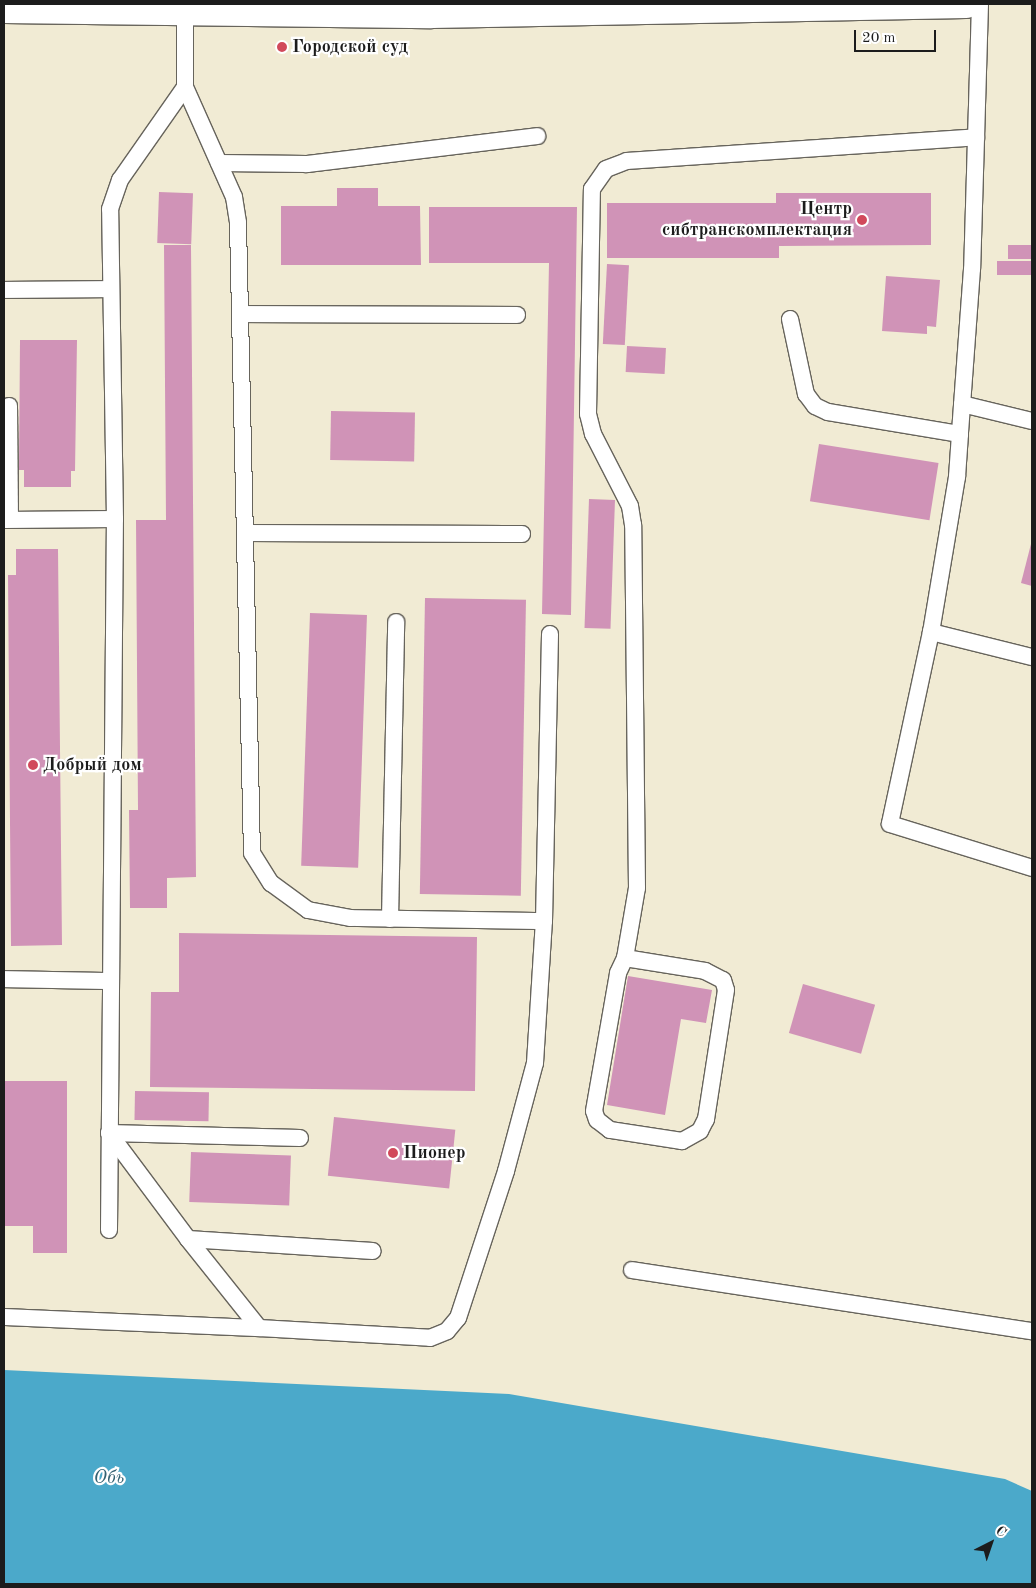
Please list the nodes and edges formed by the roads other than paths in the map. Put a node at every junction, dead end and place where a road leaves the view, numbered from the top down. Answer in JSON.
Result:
{"nodes":[{"id":1,"x":464,"y":4,"type":"edge"},
{"id":2,"x":902,"y":4,"type":"edge"},
{"id":3,"x":966,"y":4,"type":"edge"},
{"id":4,"x":980,"y":4,"type":"edge"},
{"id":5,"x":184,"y":7,"type":"edge"},
{"id":6,"x":655,"y":7,"type":"edge"},
{"id":7,"x":4,"y":9,"type":"edge"},
{"id":8,"x":431,"y":14,"type":"junction"},
{"id":9,"x":185,"y":87,"type":"junction"},
{"id":10,"x":537,"y":136,"type":"dead end"},
{"id":11,"x":976,"y":137,"type":"junction"},
{"id":12,"x":219,"y":163,"type":"junction"},
{"id":13,"x":112,"y":289,"type":"junction"},
{"id":14,"x":4,"y":290,"type":"edge"},
{"id":15,"x":240,"y":314,"type":"junction"},
{"id":16,"x":517,"y":315,"type":"dead end"},
{"id":17,"x":790,"y":319,"type":"dead end"},
{"id":18,"x":962,"y":404,"type":"junction"},
{"id":19,"x":9,"y":406,"type":"dead end"},
{"id":20,"x":1032,"y":421,"type":"edge"},
{"id":21,"x":960,"y":434,"type":"junction"},
{"id":22,"x":115,"y":519,"type":"junction"},
{"id":23,"x":7,"y":520,"type":"edge"},
{"id":24,"x":245,"y":533,"type":"junction"},
{"id":25,"x":522,"y":534,"type":"dead end"},
{"id":26,"x":396,"y":622,"type":"dead end"},
{"id":27,"x":931,"y":632,"type":"junction"},
{"id":28,"x":550,"y":634,"type":"dead end"},
{"id":29,"x":1032,"y":657,"type":"edge"},
{"id":30,"x":1032,"y":868,"type":"edge"},
{"id":31,"x":390,"y":919,"type":"junction"},
{"id":32,"x":544,"y":921,"type":"junction"},
{"id":33,"x":625,"y":958,"type":"junction"},
{"id":34,"x":4,"y":979,"type":"edge"},
{"id":35,"x":111,"y":981,"type":"junction"},
{"id":36,"x":109,"y":1133,"type":"junction"},
{"id":37,"x":300,"y":1138,"type":"dead end"},
{"id":38,"x":109,"y":1230,"type":"dead end"},
{"id":39,"x":188,"y":1239,"type":"junction"},
{"id":40,"x":373,"y":1251,"type":"dead end"},
{"id":41,"x":632,"y":1270,"type":"dead end"},
{"id":42,"x":4,"y":1318,"type":"edge"},
{"id":43,"x":259,"y":1328,"type":"junction"},
{"id":44,"x":1032,"y":1330,"type":"edge"}],
"edges":[{"from":1,"to":8,"type":"main road"},
{"from":2,"to":3,"type":"main road"},
{"from":2,"to":6,"type":"main road"},
{"from":4,"to":11,"type":"lane"},
{"from":5,"to":7,"type":"main road"},
{"from":5,"to":8,"type":"main road"},
{"from":5,"to":9,"type":"lane"},
{"from":6,"to":8,"type":"main road"},
{"from":9,"to":12,"type":"lane"},
{"from":9,"to":13,"type":"lane"},
{"from":10,"to":12,"type":"lane"},
{"from":11,"to":18,"type":"lane"},
{"from":11,"to":33,"type":"lane"},
{"from":12,"to":15,"type":"lane"},
{"from":13,"to":14,"type":"lane"},
{"from":13,"to":22,"type":"lane"},
{"from":15,"to":16,"type":"lane"},
{"from":15,"to":24,"type":"lane"},
{"from":17,"to":21,"type":"lane"},
{"from":18,"to":20,"type":"lane"},
{"from":18,"to":21,"type":"lane"},
{"from":19,"to":23,"type":"lane"},
{"from":21,"to":27,"type":"lane"},
{"from":22,"to":23,"type":"lane"},
{"from":22,"to":35,"type":"lane"},
{"from":24,"to":25,"type":"lane"},
{"from":24,"to":31,"type":"lane"},
{"from":26,"to":31,"type":"lane"},
{"from":27,"to":29,"type":"lane"},
{"from":27,"to":30,"type":"lane"},
{"from":28,"to":32,"type":"lane"},
{"from":31,"to":32,"type":"lane"},
{"from":32,"to":43,"type":"lane"},
{"from":33,"to":33,"type":"lane"},
{"from":34,"to":35,"type":"lane"},
{"from":35,"to":36,"type":"lane"},
{"from":36,"to":37,"type":"lane"},
{"from":36,"to":38,"type":"lane"},
{"from":36,"to":39,"type":"lane"},
{"from":39,"to":40,"type":"lane"},
{"from":39,"to":43,"type":"lane"},
{"from":41,"to":44,"type":"lane"},
{"from":42,"to":43,"type":"lane"}]}
